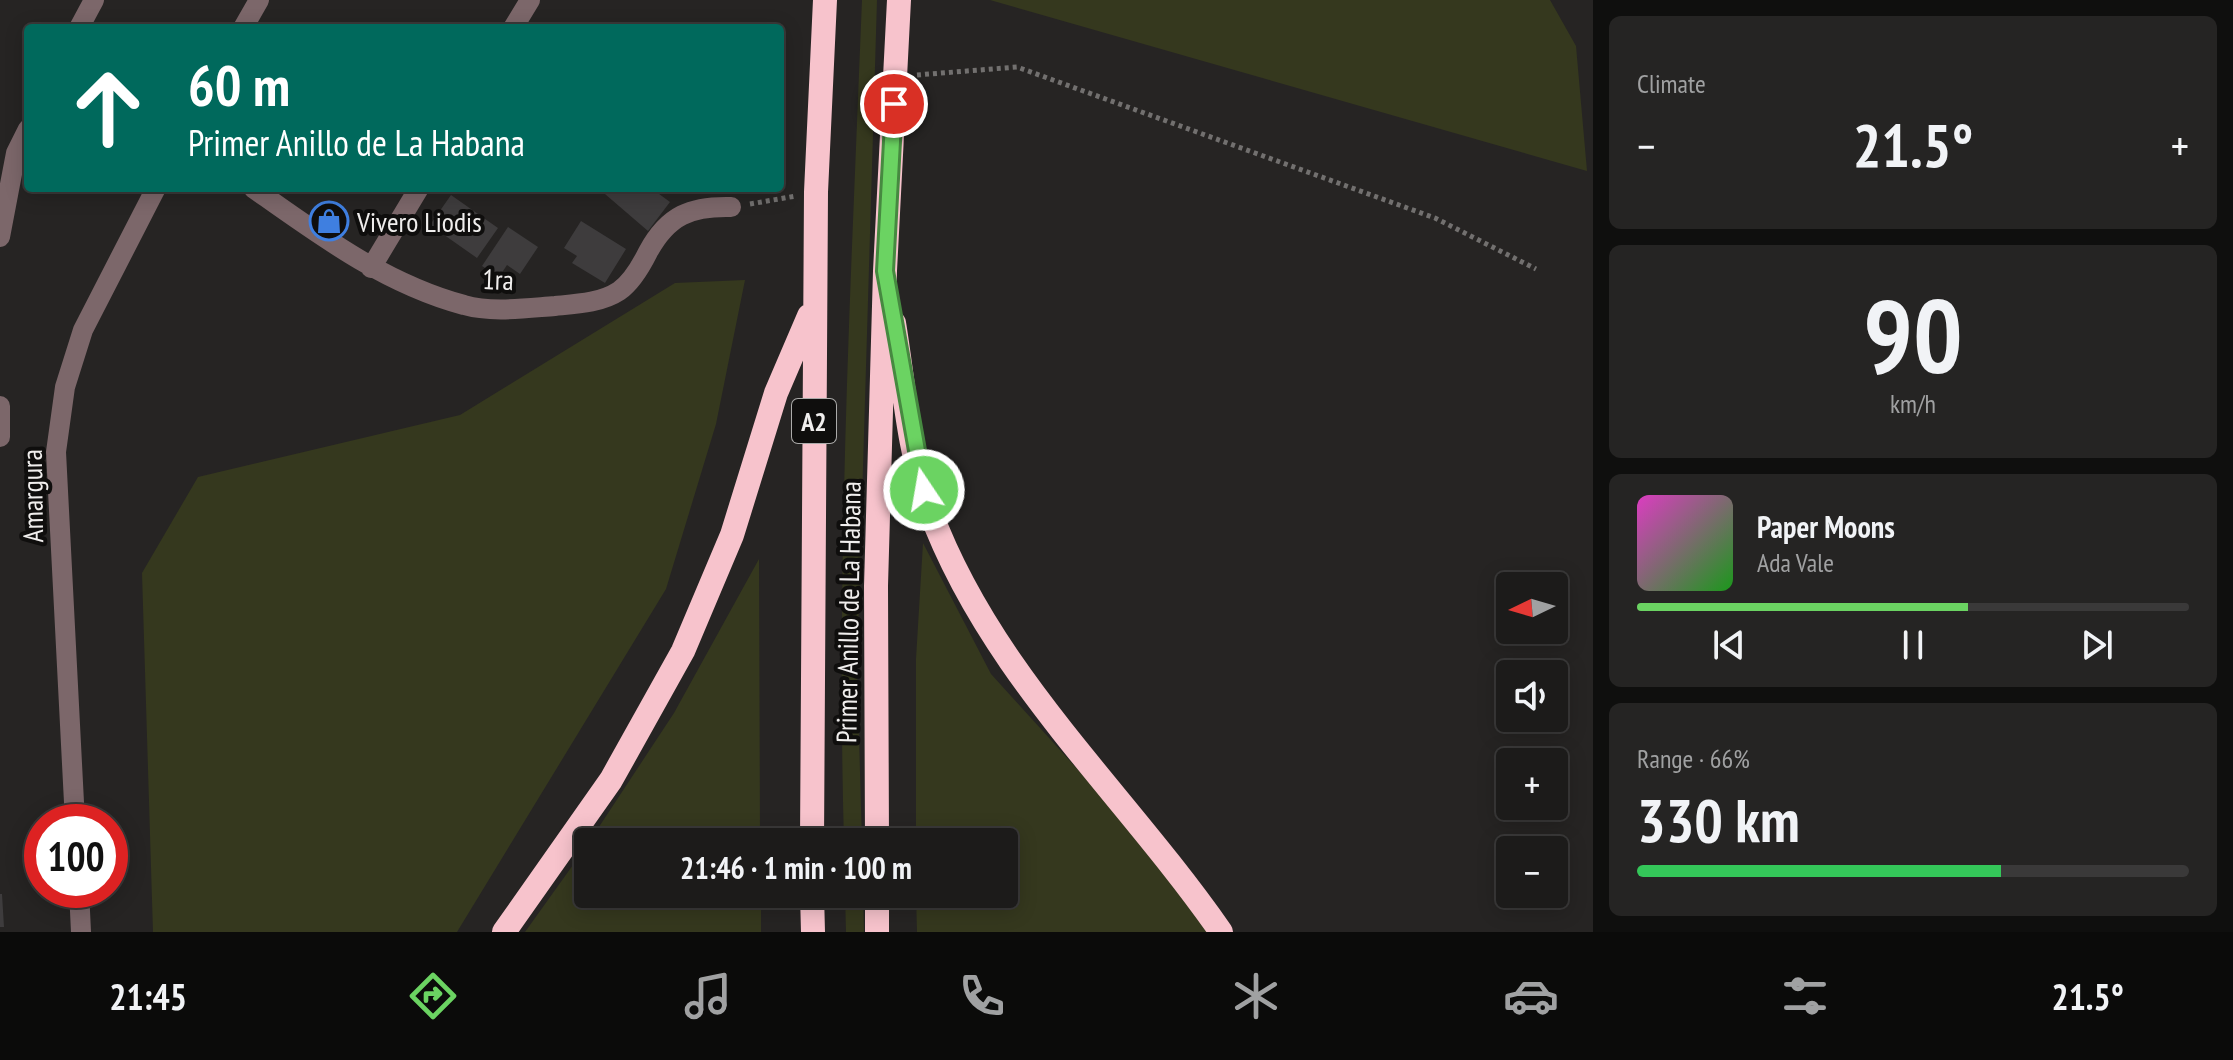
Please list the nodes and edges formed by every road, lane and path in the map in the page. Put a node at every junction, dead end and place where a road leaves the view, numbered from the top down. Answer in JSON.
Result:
{"nodes":[{"id":1,"x":94,"y":0,"type":"edge"},
{"id":2,"x":259,"y":0,"type":"edge"},
{"id":3,"x":530,"y":0,"type":"edge"},
{"id":4,"x":825,"y":0,"type":"edge"},
{"id":5,"x":899,"y":0,"type":"edge"},
{"id":6,"x":81,"y":24,"type":"edge"},
{"id":7,"x":245,"y":24,"type":"edge"},
{"id":8,"x":515,"y":24,"type":"edge"},
{"id":9,"x":896,"y":76,"type":"junction"},
{"id":10,"x":24,"y":137,"type":"edge"},
{"id":11,"x":154,"y":192,"type":"edge"},
{"id":12,"x":259,"y":192,"type":"edge"},
{"id":13,"x":417,"y":192,"type":"edge"},
{"id":14,"x":816,"y":192,"type":"junction"},
{"id":15,"x":731,"y":207,"type":"joint"},
{"id":16,"x":0,"y":237,"type":"edge"},
{"id":17,"x":371,"y":268,"type":"junction"},
{"id":18,"x":1536,"y":269,"type":"dead end"},
{"id":19,"x":885,"y":271,"type":"junction"},
{"id":20,"x":817,"y":299,"type":"junction"},
{"id":21,"x":0,"y":406,"type":"edge"},
{"id":22,"x":0,"y":437,"type":"edge"},
{"id":23,"x":74,"y":804,"type":"edge"},
{"id":24,"x":812,"y":828,"type":"edge"},
{"id":25,"x":877,"y":828,"type":"edge"},
{"id":26,"x":80,"y":908,"type":"edge"},
{"id":27,"x":812,"y":908,"type":"edge"},
{"id":28,"x":877,"y":908,"type":"edge"},
{"id":29,"x":81,"y":932,"type":"edge"},
{"id":30,"x":504,"y":932,"type":"edge"},
{"id":31,"x":813,"y":932,"type":"edge"},
{"id":32,"x":877,"y":932,"type":"edge"},
{"id":33,"x":1221,"y":932,"type":"edge"}],
"edges":[{"from":1,"to":6,"type":"street"},
{"from":2,"to":7,"type":"street"},
{"from":3,"to":8,"type":"street"},
{"from":4,"to":14,"type":"highway","name":"Primer Anillo de La Habana","number":"A2"},
{"from":5,"to":9,"type":"highway","name":"Primer Anillo de La Habana"},
{"from":9,"to":18,"type":"path"},
{"from":9,"to":19,"type":"highway","name":"Primer Anillo de La Habana"},
{"from":10,"to":16,"type":"street"},
{"from":11,"to":23,"type":"street","name":"Amargura"},
{"from":12,"to":17,"type":"street","name":"1ra"},
{"from":13,"to":17,"type":"street"},
{"from":14,"to":15,"type":"path"},
{"from":14,"to":20,"type":"highway","name":"Primer Anillo de La Habana","number":"A2"},
{"from":15,"to":17,"type":"street","name":"1ra"},
{"from":19,"to":25,"type":"highway","name":"Primer Anillo de La Habana"},
{"from":19,"to":33,"type":"highway"},
{"from":20,"to":24,"type":"highway","name":"Primer Anillo de La Habana","number":"A2"},
{"from":20,"to":30,"type":"highway"},
{"from":21,"to":22,"type":"street"},
{"from":26,"to":29,"type":"street"},
{"from":27,"to":31,"type":"highway"},
{"from":28,"to":32,"type":"highway"}]}
